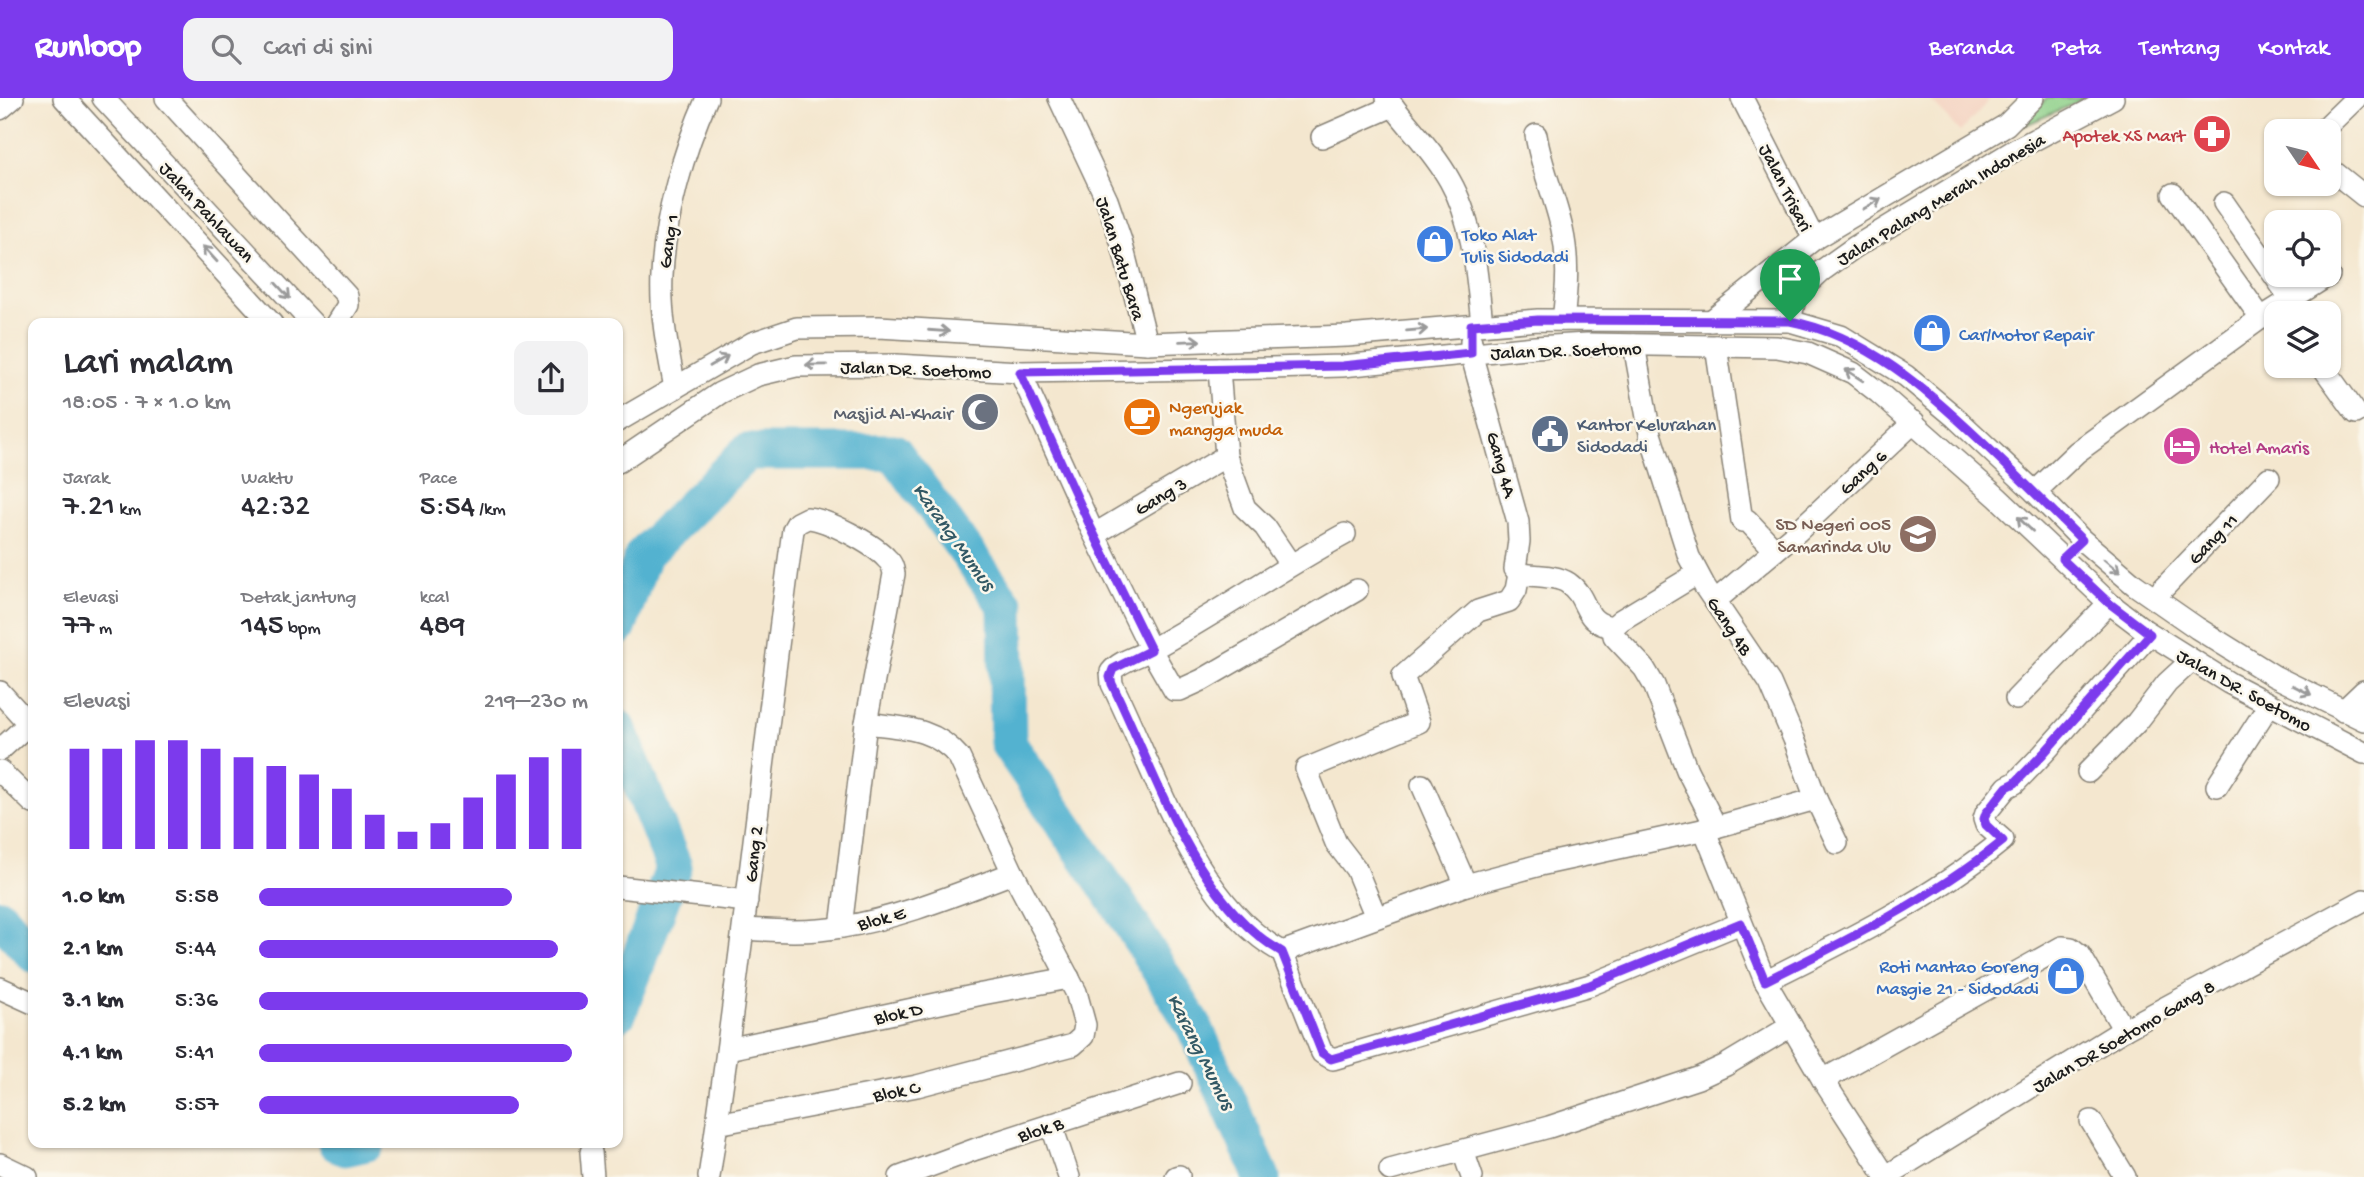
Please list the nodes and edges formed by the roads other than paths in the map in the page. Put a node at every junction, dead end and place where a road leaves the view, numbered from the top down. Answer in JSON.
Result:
{"nodes":[{"id":1,"x":13,"y":98,"type":"edge"},
{"id":2,"x":64,"y":98,"type":"edge"},
{"id":3,"x":103,"y":98,"type":"edge"},
{"id":4,"x":166,"y":98,"type":"edge"},
{"id":5,"x":707,"y":98,"type":"edge"},
{"id":6,"x":1059,"y":98,"type":"edge"},
{"id":7,"x":1742,"y":98,"type":"edge"},
{"id":8,"x":2033,"y":98,"type":"edge"},
{"id":9,"x":2113,"y":98,"type":"edge"},
{"id":10,"x":2356,"y":98,"type":"edge"},
{"id":11,"x":1390,"y":102,"type":"edge"},
{"id":12,"x":0,"y":109,"type":"edge"},
{"id":13,"x":2334,"y":119,"type":"edge"},
{"id":14,"x":1536,"y":135,"type":"dead end"},
{"id":15,"x":1322,"y":137,"type":"dead end"},
{"id":16,"x":1938,"y":166,"type":"junction"},
{"id":17,"x":2342,"y":178,"type":"edge"},
{"id":18,"x":1951,"y":188,"type":"junction"},
{"id":19,"x":2173,"y":194,"type":"dead end"},
{"id":20,"x":2364,"y":196,"type":"edge"},
{"id":21,"x":2224,"y":203,"type":"dead end"},
{"id":22,"x":1814,"y":239,"type":"junction"},
{"id":23,"x":2311,"y":287,"type":"edge"},
{"id":24,"x":2282,"y":301,"type":"edge"},
{"id":25,"x":2290,"y":301,"type":"edge"},
{"id":26,"x":2264,"y":316,"type":"edge"},
{"id":27,"x":267,"y":318,"type":"edge"},
{"id":28,"x":307,"y":318,"type":"edge"},
{"id":29,"x":340,"y":318,"type":"edge"},
{"id":30,"x":2261,"y":318,"type":"junction"},
{"id":31,"x":1563,"y":320,"type":"junction"},
{"id":32,"x":1711,"y":321,"type":"junction"},
{"id":33,"x":1790,"y":321,"type":"junction"},
{"id":34,"x":1476,"y":325,"type":"junction"},
{"id":35,"x":1147,"y":343,"type":"junction"},
{"id":36,"x":1634,"y":345,"type":"junction"},
{"id":37,"x":1716,"y":346,"type":"junction"},
{"id":38,"x":1471,"y":353,"type":"junction"},
{"id":39,"x":1219,"y":369,"type":"junction"},
{"id":40,"x":1020,"y":372,"type":"junction"},
{"id":41,"x":2330,"y":378,"type":"edge"},
{"id":42,"x":675,"y":388,"type":"junction"},
{"id":43,"x":2356,"y":414,"type":"dead end"},
{"id":44,"x":623,"y":418,"type":"edge"},
{"id":45,"x":1914,"y":422,"type":"junction"},
{"id":46,"x":1226,"y":456,"type":"junction"},
{"id":47,"x":623,"y":458,"type":"edge"},
{"id":48,"x":2269,"y":478,"type":"dead end"},
{"id":49,"x":2035,"y":492,"type":"junction"},
{"id":50,"x":1095,"y":534,"type":"junction"},
{"id":51,"x":1345,"y":534,"type":"dead end"},
{"id":52,"x":2082,"y":540,"type":"junction"},
{"id":53,"x":1775,"y":550,"type":"junction"},
{"id":54,"x":2062,"y":559,"type":"junction"},
{"id":55,"x":1290,"y":564,"type":"junction"},
{"id":56,"x":1697,"y":574,"type":"junction"},
{"id":57,"x":1519,"y":575,"type":"junction"},
{"id":58,"x":1357,"y":590,"type":"dead end"},
{"id":59,"x":2155,"y":597,"type":"junction"},
{"id":60,"x":1715,"y":601,"type":"junction"},
{"id":61,"x":2109,"y":603,"type":"junction"},
{"id":62,"x":1613,"y":627,"type":"junction"},
{"id":63,"x":2150,"y":634,"type":"junction"},
{"id":64,"x":1151,"y":650,"type":"junction"},
{"id":65,"x":2192,"y":660,"type":"junction"},
{"id":66,"x":2364,"y":691,"type":"edge"},
{"id":67,"x":0,"y":692,"type":"edge"},
{"id":68,"x":2016,"y":699,"type":"dead end"},
{"id":69,"x":2269,"y":705,"type":"junction"},
{"id":70,"x":2343,"y":711,"type":"junction"},
{"id":71,"x":28,"y":719,"type":"edge"},
{"id":72,"x":2364,"y":720,"type":"edge"},
{"id":73,"x":866,"y":723,"type":"junction"},
{"id":74,"x":28,"y":725,"type":"edge"},
{"id":75,"x":0,"y":750,"type":"edge"},
{"id":76,"x":2364,"y":752,"type":"edge"},
{"id":77,"x":0,"y":771,"type":"edge"},
{"id":78,"x":2088,"y":772,"type":"dead end"},
{"id":79,"x":1422,"y":785,"type":"dead end"},
{"id":80,"x":2217,"y":786,"type":"dead end"},
{"id":81,"x":28,"y":798,"type":"edge"},
{"id":82,"x":1816,"y":799,"type":"junction"},
{"id":83,"x":1710,"y":828,"type":"junction"},
{"id":84,"x":1837,"y":843,"type":"dead end"},
{"id":85,"x":1013,"y":873,"type":"junction"},
{"id":86,"x":1466,"y":885,"type":"junction"},
{"id":87,"x":623,"y":888,"type":"edge"},
{"id":88,"x":737,"y":900,"type":"junction"},
{"id":89,"x":2364,"y":900,"type":"edge"},
{"id":90,"x":1376,"y":917,"type":"junction"},
{"id":91,"x":1741,"y":923,"type":"junction"},
{"id":92,"x":841,"y":928,"type":"junction"},
{"id":93,"x":744,"y":929,"type":"junction"},
{"id":94,"x":1282,"y":952,"type":"junction"},
{"id":95,"x":1069,"y":978,"type":"junction"},
{"id":96,"x":1765,"y":981,"type":"junction"},
{"id":97,"x":0,"y":988,"type":"edge"},
{"id":98,"x":28,"y":1001,"type":"edge"},
{"id":99,"x":1791,"y":1026,"type":"junction"},
{"id":100,"x":2124,"y":1030,"type":"junction"},
{"id":101,"x":728,"y":1049,"type":"junction"},
{"id":102,"x":1822,"y":1080,"type":"junction"},
{"id":103,"x":1181,"y":1083,"type":"dead end"},
{"id":104,"x":2091,"y":1121,"type":"dead end"},
{"id":105,"x":717,"y":1124,"type":"junction"},
{"id":106,"x":1051,"y":1125,"type":"junction"},
{"id":107,"x":1463,"y":1151,"type":"junction"},
{"id":108,"x":590,"y":1152,"type":"dead end"},
{"id":109,"x":0,"y":1164,"type":"edge"},
{"id":110,"x":1390,"y":1170,"type":"dead end"},
{"id":111,"x":27,"y":1177,"type":"edge"},
{"id":112,"x":593,"y":1177,"type":"edge"},
{"id":113,"x":709,"y":1177,"type":"edge"},
{"id":114,"x":900,"y":1177,"type":"edge"},
{"id":115,"x":1069,"y":1177,"type":"edge"},
{"id":116,"x":1472,"y":1177,"type":"edge"},
{"id":117,"x":1886,"y":1177,"type":"edge"},
{"id":118,"x":2125,"y":1177,"type":"edge"}],
"edges":[{"from":1,"to":12,"type":"street"},
{"from":27,"to":2,"type":"street","name":"Jalan Pahlawan","one_way":true},
{"from":3,"to":28,"type":"street","name":"Jalan Pahlawan","one_way":true},
{"from":4,"to":29,"type":"street"},
{"from":5,"to":42,"type":"street","name":"Gang 1"},
{"from":6,"to":35,"type":"street","name":"Jalan Batu Bara"},
{"from":7,"to":22,"type":"street","name":"Jalan Trisari"},
{"from":8,"to":16,"type":"street","name":"Jalan Palang Merah Indonesia"},
{"from":9,"to":18,"type":"street","name":"Jalan Palang Merah Indonesia"},
{"from":10,"to":13,"type":"street"},
{"from":11,"to":15,"type":"street"},
{"from":11,"to":34,"type":"street","name":"Gang 4A"},
{"from":14,"to":31,"type":"street"},
{"from":16,"to":18,"type":"street"},
{"from":22,"to":16,"type":"street","name":"Jalan Palang Merah Indonesia","one_way":true},
{"from":17,"to":20,"type":"street"},
{"from":18,"to":33,"type":"street","name":"Jalan Palang Merah Indonesia"},
{"from":19,"to":30,"type":"street"},
{"from":21,"to":24,"type":"street"},
{"from":22,"to":32,"type":"street","name":"Jalan Palang Merah Indonesia"},
{"from":23,"to":25,"type":"street"},
{"from":26,"to":30,"type":"street"},
{"from":30,"to":49,"type":"street"},
{"from":31,"to":32,"type":"street","name":"Jalan DR. Soetomo"},
{"from":31,"to":34,"type":"street","name":"Jalan DR. Soetomo"},
{"from":32,"to":33,"type":"street","name":"Jalan DR. Soetomo"},
{"from":33,"to":49,"type":"street","name":"Jalan DR. Soetomo"},
{"from":35,"to":34,"type":"street","name":"Jalan DR. Soetomo","one_way":true},
{"from":34,"to":38,"type":"street","name":"Gang 4A"},
{"from":42,"to":35,"type":"street","name":"Jalan DR. Soetomo","one_way":true},
{"from":36,"to":37,"type":"street","name":"Jalan DR. Soetomo"},
{"from":36,"to":38,"type":"street","name":"Jalan DR. Soetomo"},
{"from":36,"to":56,"type":"street","name":"Gang 4B"},
{"from":45,"to":37,"type":"street","name":"Jalan DR. Soetomo","one_way":true},
{"from":37,"to":53,"type":"street"},
{"from":38,"to":39,"type":"street","name":"Jalan DR. Soetomo"},
{"from":38,"to":57,"type":"street","name":"Gang 4A"},
{"from":39,"to":40,"type":"street","name":"Jalan DR. Soetomo"},
{"from":39,"to":46,"type":"street"},
{"from":40,"to":47,"type":"street","name":"Jalan DR. Soetomo","one_way":true},
{"from":40,"to":50,"type":"street"},
{"from":41,"to":43,"type":"street"},
{"from":42,"to":44,"type":"street","name":"Jalan DR. Soetomo"},
{"from":45,"to":53,"type":"street","name":"Gang 6"},
{"from":54,"to":45,"type":"street","name":"Jalan DR. Soetomo","one_way":true},
{"from":46,"to":50,"type":"street","name":"Gang 3"},
{"from":46,"to":55,"type":"street"},
{"from":48,"to":59,"type":"street","name":"Gang 11"},
{"from":49,"to":52,"type":"street","name":"Jalan DR. Soetomo"},
{"from":50,"to":64,"type":"street"},
{"from":51,"to":55,"type":"street"},
{"from":52,"to":54,"type":"street"},
{"from":52,"to":59,"type":"street","name":"Jalan DR. Soetomo","one_way":true},
{"from":53,"to":60,"type":"street","name":"Gang 6"},
{"from":54,"to":61,"type":"street","name":"Jalan DR. Soetomo"},
{"from":55,"to":64,"type":"street"},
{"from":56,"to":60,"type":"street","name":"Gang 4B"},
{"from":56,"to":62,"type":"street"},
{"from":57,"to":62,"type":"street"},
{"from":57,"to":90,"type":"street"},
{"from":58,"to":64,"type":"street"},
{"from":59,"to":70,"type":"street","name":"Jalan DR. Soetomo","one_way":true},
{"from":60,"to":82,"type":"street","name":"Gang 4B"},
{"from":61,"to":63,"type":"street","name":"Jalan DR. Soetomo"},
{"from":61,"to":68,"type":"street"},
{"from":62,"to":83,"type":"street"},
{"from":63,"to":65,"type":"street","name":"Jalan DR. Soetomo"},
{"from":63,"to":96,"type":"street"},
{"from":64,"to":94,"type":"street"},
{"from":65,"to":69,"type":"street","name":"Jalan DR. Soetomo"},
{"from":65,"to":78,"type":"street"},
{"from":66,"to":70,"type":"street"},
{"from":67,"to":71,"type":"street"},
{"from":69,"to":76,"type":"street","name":"Jalan DR. Soetomo"},
{"from":69,"to":80,"type":"street"},
{"from":70,"to":72,"type":"street","name":"Jalan DR. Soetomo"},
{"from":73,"to":85,"type":"street"},
{"from":73,"to":88,"type":"street","name":"Gang 2"},
{"from":73,"to":92,"type":"street"},
{"from":74,"to":75,"type":"street"},
{"from":77,"to":81,"type":"street"},
{"from":79,"to":86,"type":"street"},
{"from":82,"to":83,"type":"street"},
{"from":82,"to":84,"type":"street","name":"Gang 4B"},
{"from":83,"to":86,"type":"street"},
{"from":83,"to":91,"type":"street"},
{"from":85,"to":92,"type":"street","name":"Blok E"},
{"from":85,"to":95,"type":"street"},
{"from":86,"to":90,"type":"street"},
{"from":87,"to":88,"type":"street"},
{"from":88,"to":93,"type":"street","name":"Gang 2"},
{"from":89,"to":100,"type":"street","name":"Jalan DR Soetomo Gang 8"},
{"from":90,"to":94,"type":"street"},
{"from":91,"to":94,"type":"street"},
{"from":91,"to":96,"type":"street"},
{"from":92,"to":93,"type":"street","name":"Blok E"},
{"from":93,"to":101,"type":"street","name":"Gang 2"},
{"from":95,"to":101,"type":"street","name":"Blok D"},
{"from":95,"to":105,"type":"street","name":"Blok C"},
{"from":96,"to":99,"type":"street"},
{"from":97,"to":98,"type":"street"},
{"from":99,"to":102,"type":"street"},
{"from":99,"to":107,"type":"street"},
{"from":100,"to":102,"type":"street"},
{"from":100,"to":117,"type":"street","name":"Jalan DR Soetomo Gang 8"},
{"from":101,"to":105,"type":"street","name":"Gang 2"},
{"from":102,"to":117,"type":"street"},
{"from":103,"to":106,"type":"street","name":"Blok B"},
{"from":104,"to":118,"type":"street"},
{"from":105,"to":113,"type":"street","name":"Gang 2"},
{"from":106,"to":114,"type":"street","name":"Blok B"},
{"from":106,"to":115,"type":"street"},
{"from":107,"to":110,"type":"street"},
{"from":107,"to":116,"type":"street"},
{"from":108,"to":112,"type":"street"},
{"from":109,"to":111,"type":"street"}]}
